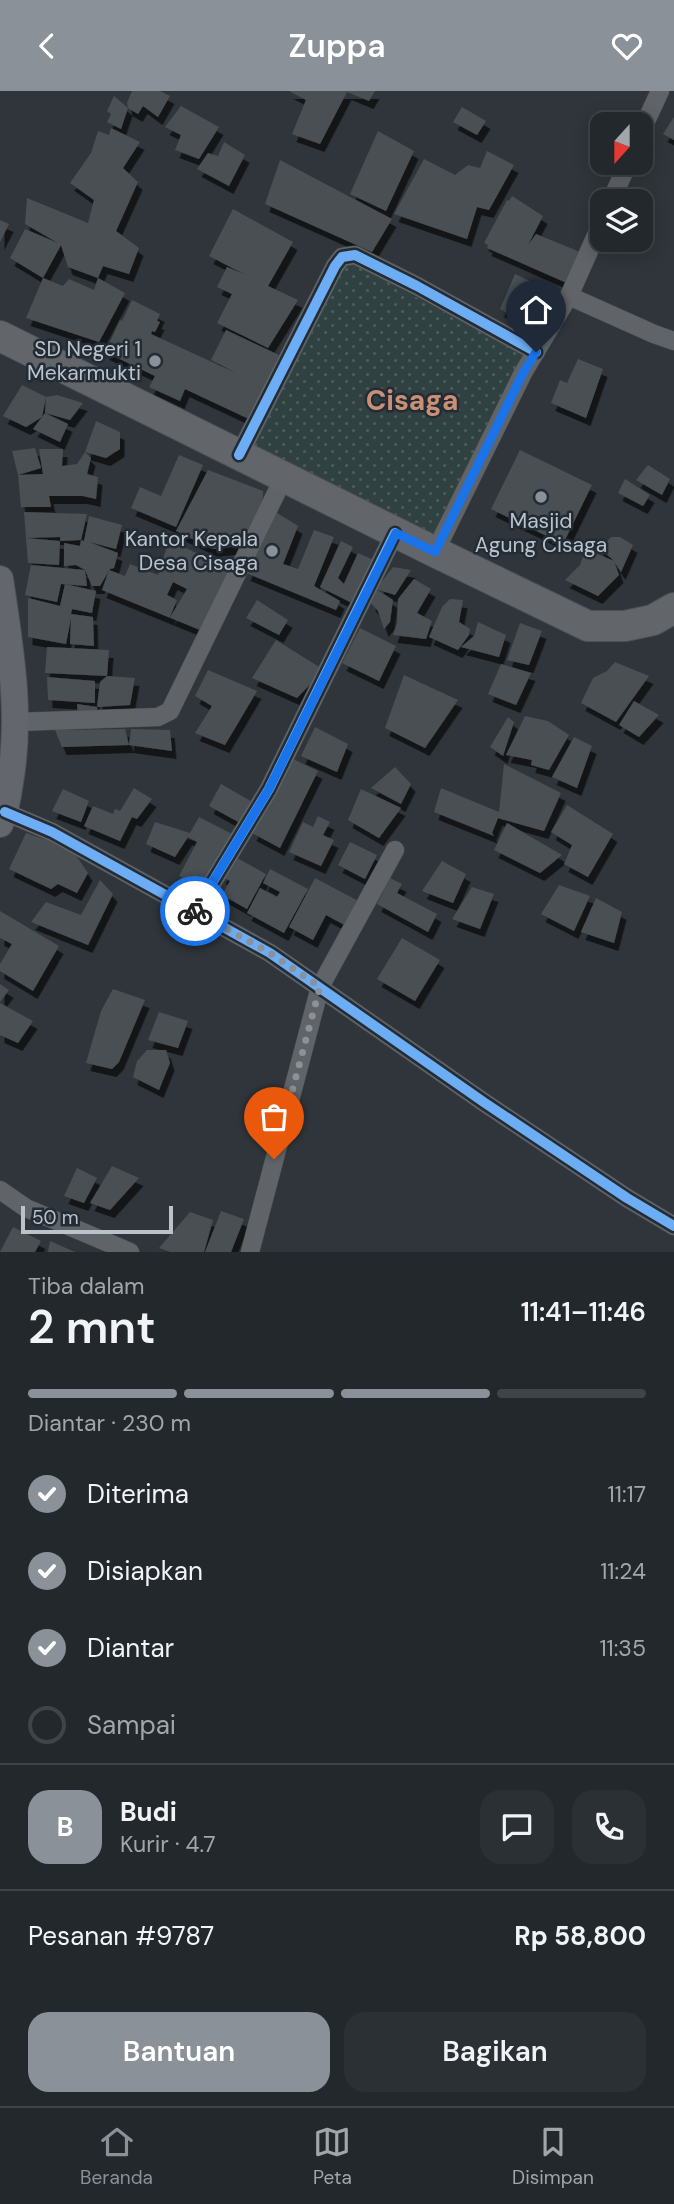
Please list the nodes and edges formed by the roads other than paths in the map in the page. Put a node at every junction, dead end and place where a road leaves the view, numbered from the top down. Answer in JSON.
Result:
{"nodes":[{"id":1,"x":660,"y":91,"type":"edge"},
{"id":2,"x":650,"y":112,"type":"edge"},
{"id":3,"x":590,"y":249,"type":"edge"},
{"id":4,"x":569,"y":296,"type":"junction"},
{"id":5,"x":0,"y":336,"type":"edge"},
{"id":6,"x":674,"y":341,"type":"edge"},
{"id":7,"x":536,"y":352,"type":"junction"},
{"id":8,"x":239,"y":455,"type":"junction"},
{"id":9,"x":284,"y":477,"type":"junction"},
{"id":10,"x":396,"y":533,"type":"junction"},
{"id":11,"x":435,"y":552,"type":"junction"},
{"id":12,"x":0,"y":579,"type":"edge"},
{"id":13,"x":674,"y":608,"type":"edge"},
{"id":14,"x":17,"y":722,"type":"junction"},
{"id":15,"x":3,"y":818,"type":"edge"},
{"id":16,"x":395,"y":849,"type":"dead end"},
{"id":17,"x":195,"y":911,"type":"junction"},
{"id":18,"x":320,"y":987,"type":"junction"},
{"id":19,"x":0,"y":1190,"type":"edge"},
{"id":20,"x":674,"y":1226,"type":"edge"},
{"id":21,"x":130,"y":1252,"type":"edge"},
{"id":22,"x":250,"y":1252,"type":"edge"}],
"edges":[{"from":1,"to":2,"type":"street"},
{"from":3,"to":4,"type":"street"},
{"from":4,"to":6,"type":"street"},
{"from":4,"to":7,"type":"street"},
{"from":5,"to":8,"type":"highway"},
{"from":7,"to":8,"type":"street"},
{"from":7,"to":11,"type":"street"},
{"from":8,"to":9,"type":"highway"},
{"from":9,"to":10,"type":"highway"},
{"from":9,"to":14,"type":"street"},
{"from":10,"to":11,"type":"highway"},
{"from":10,"to":17,"type":"street"},
{"from":11,"to":13,"type":"highway"},
{"from":12,"to":14,"type":"main road"},
{"from":14,"to":15,"type":"main road"},
{"from":15,"to":17,"type":"street"},
{"from":16,"to":18,"type":"street"},
{"from":17,"to":18,"type":"street"},
{"from":18,"to":20,"type":"street"},
{"from":18,"to":22,"type":"street"},
{"from":19,"to":21,"type":"street"}]}
